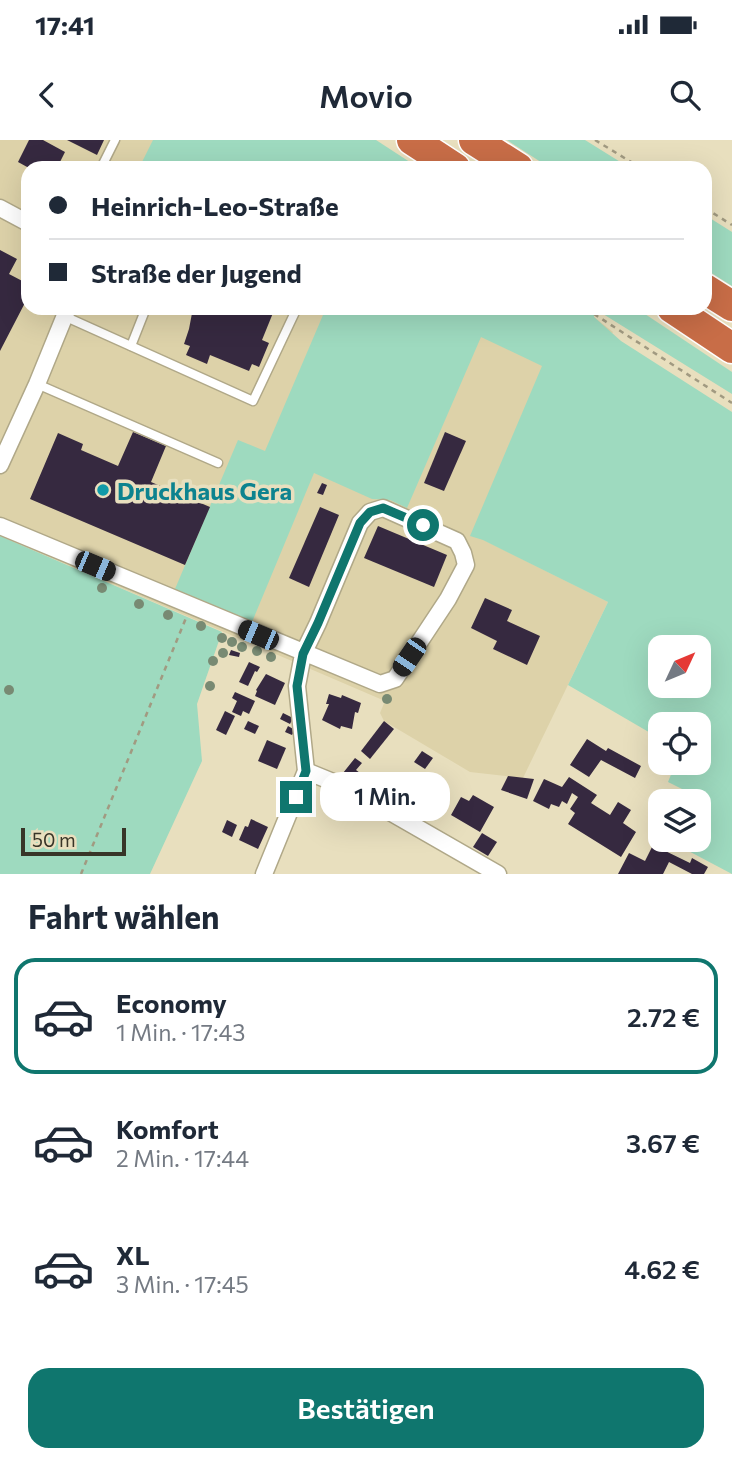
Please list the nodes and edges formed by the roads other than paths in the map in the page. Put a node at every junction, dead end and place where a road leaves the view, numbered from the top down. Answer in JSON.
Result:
{"nodes":[{"id":1,"x":115,"y":140,"type":"edge"},
{"id":2,"x":411,"y":140,"type":"edge"},
{"id":3,"x":474,"y":140,"type":"edge"},
{"id":4,"x":104,"y":161,"type":"edge"},
{"id":5,"x":444,"y":161,"type":"edge"},
{"id":6,"x":507,"y":161,"type":"edge"},
{"id":7,"x":0,"y":208,"type":"edge"},
{"id":8,"x":21,"y":219,"type":"edge"},
{"id":9,"x":712,"y":293,"type":"edge"},
{"id":10,"x":732,"y":306,"type":"edge"},
{"id":11,"x":65,"y":315,"type":"edge"},
{"id":12,"x":72,"y":315,"type":"edge"},
{"id":13,"x":143,"y":315,"type":"edge"},
{"id":14,"x":294,"y":315,"type":"edge"},
{"id":15,"x":682,"y":315,"type":"edge"},
{"id":16,"x":131,"y":346,"type":"junction"},
{"id":17,"x":732,"y":348,"type":"edge"},
{"id":18,"x":37,"y":384,"type":"junction"},
{"id":19,"x":6,"y":437,"type":"edge"},
{"id":20,"x":218,"y":463,"type":"dead end"},
{"id":21,"x":0,"y":465,"type":"edge"},
{"id":22,"x":0,"y":526,"type":"edge"},
{"id":23,"x":303,"y":654,"type":"junction"},
{"id":24,"x":306,"y":771,"type":"junction"},
{"id":25,"x":264,"y":874,"type":"edge"},
{"id":26,"x":498,"y":874,"type":"edge"}],
"edges":[{"from":1,"to":4,"type":"lane"},
{"from":2,"to":5,"type":"highway"},
{"from":3,"to":6,"type":"highway"},
{"from":7,"to":8,"type":"street"},
{"from":9,"to":10,"type":"highway"},
{"from":11,"to":18,"type":"street"},
{"from":12,"to":16,"type":"lane"},
{"from":13,"to":16,"type":"lane"},
{"from":14,"to":16,"type":"lane"},
{"from":15,"to":17,"type":"highway"},
{"from":18,"to":19,"type":"street"},
{"from":18,"to":20,"type":"lane"},
{"from":19,"to":21,"type":"street"},
{"from":22,"to":23,"type":"street"},
{"from":23,"to":23,"type":"street"},
{"from":23,"to":24,"type":"street"},
{"from":24,"to":25,"type":"street"},
{"from":24,"to":26,"type":"street"}]}
